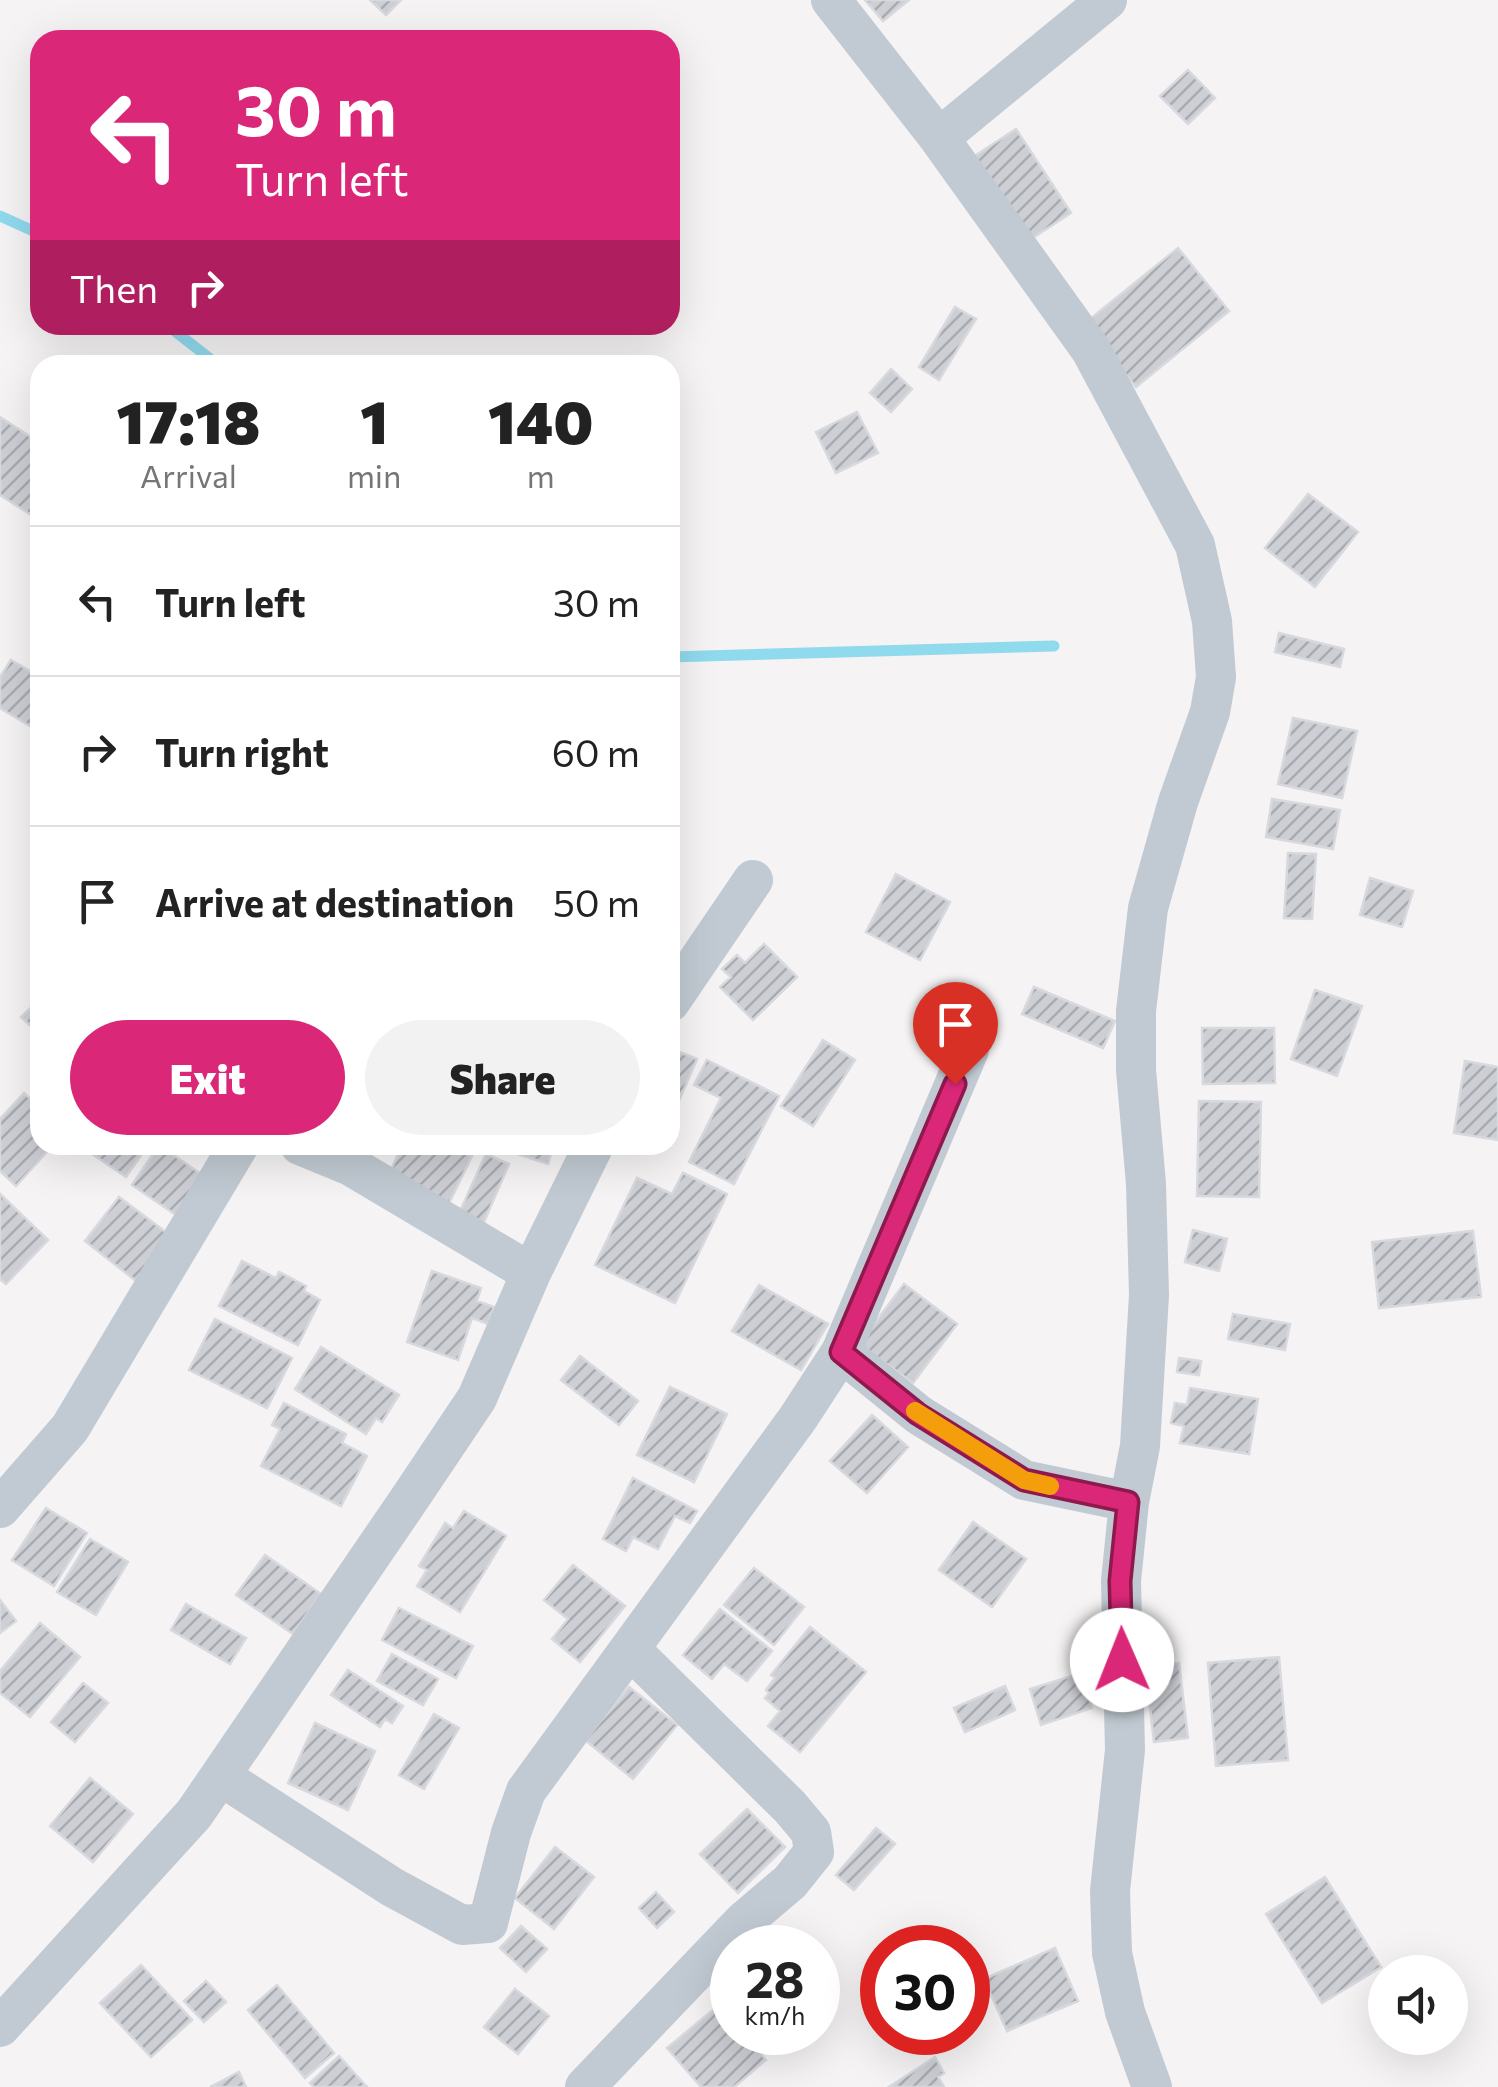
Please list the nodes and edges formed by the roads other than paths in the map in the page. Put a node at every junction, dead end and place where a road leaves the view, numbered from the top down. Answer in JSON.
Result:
{"nodes":[{"id":1,"x":832,"y":0,"type":"edge"},
{"id":2,"x":1107,"y":0,"type":"edge"},
{"id":3,"x":939,"y":138,"type":"junction"},
{"id":4,"x":753,"y":880,"type":"dead end"},
{"id":5,"x":680,"y":987,"type":"edge"},
{"id":6,"x":969,"y":1050,"type":"dead end"},
{"id":7,"x":233,"y":1155,"type":"edge"},
{"id":8,"x":324,"y":1155,"type":"edge"},
{"id":9,"x":589,"y":1155,"type":"edge"},
{"id":10,"x":531,"y":1273,"type":"junction"},
{"id":11,"x":841,"y":1352,"type":"junction"},
{"id":12,"x":1128,"y":1502,"type":"junction"},
{"id":13,"x":0,"y":1508,"type":"edge"},
{"id":14,"x":631,"y":1650,"type":"junction"},
{"id":15,"x":222,"y":1776,"type":"junction"},
{"id":16,"x":0,"y":2027,"type":"edge"},
{"id":17,"x":586,"y":2087,"type":"edge"},
{"id":18,"x":1152,"y":2087,"type":"edge"}],
"edges":[{"from":1,"to":3,"type":"street"},
{"from":2,"to":3,"type":"street"},
{"from":3,"to":12,"type":"street"},
{"from":4,"to":5,"type":"street"},
{"from":6,"to":11,"type":"street"},
{"from":7,"to":13,"type":"street"},
{"from":8,"to":10,"type":"street"},
{"from":9,"to":10,"type":"street"},
{"from":10,"to":15,"type":"street"},
{"from":11,"to":12,"type":"street"},
{"from":11,"to":14,"type":"street"},
{"from":12,"to":18,"type":"street"},
{"from":14,"to":15,"type":"street"},
{"from":14,"to":17,"type":"street"},
{"from":15,"to":16,"type":"street"}]}
